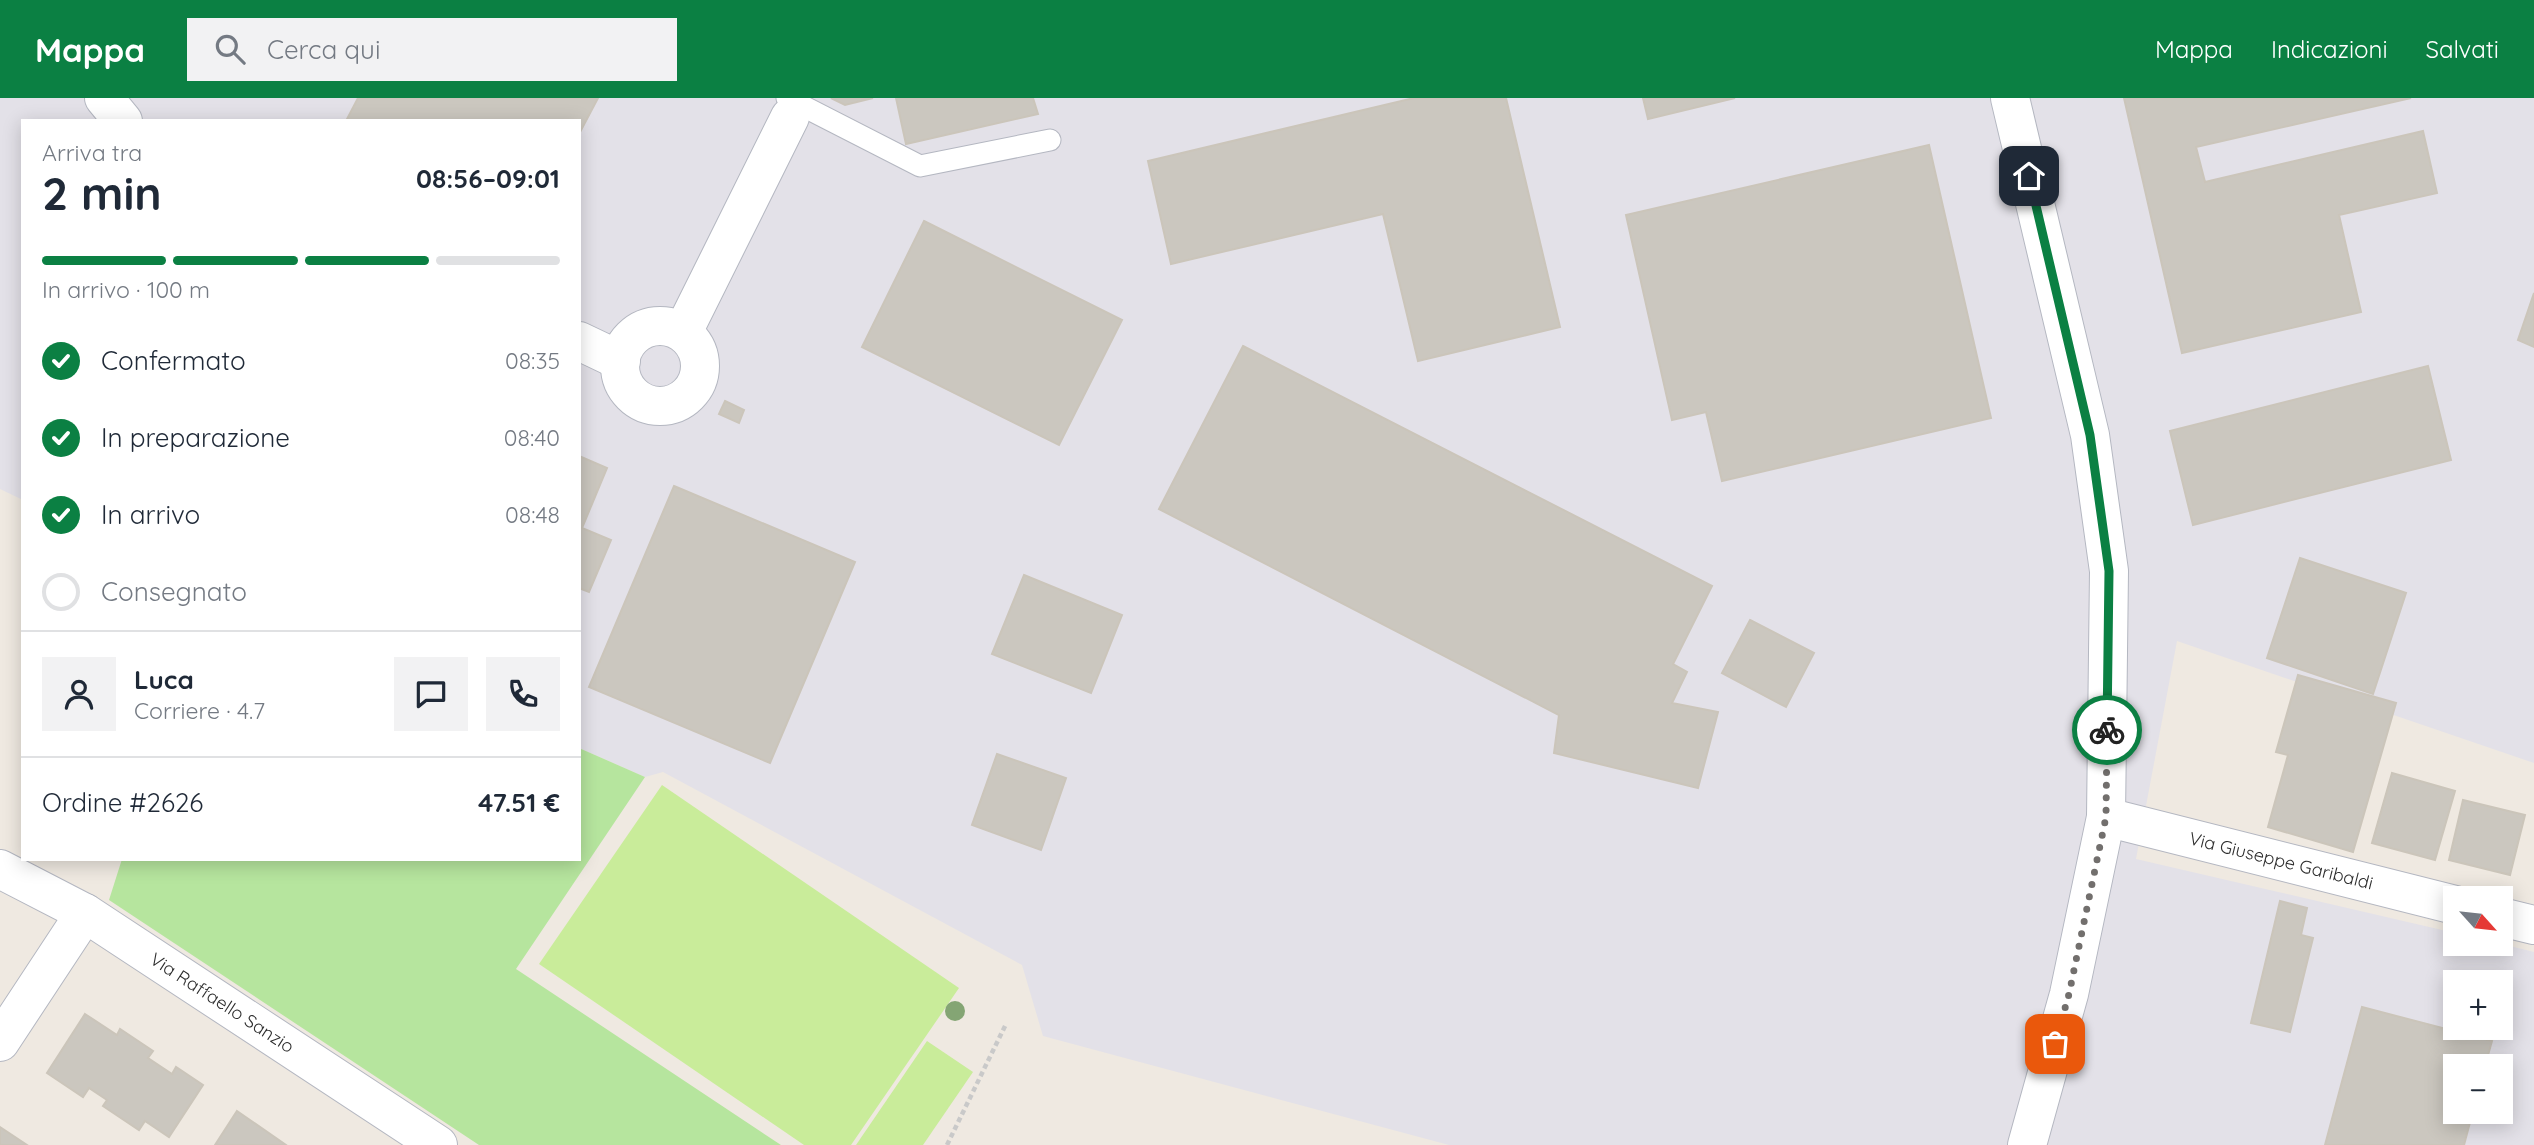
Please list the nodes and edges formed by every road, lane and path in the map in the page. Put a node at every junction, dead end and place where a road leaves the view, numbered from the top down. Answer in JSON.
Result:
{"nodes":[{"id":1,"x":104,"y":98,"type":"edge"},
{"id":2,"x":2010,"y":98,"type":"edge"},
{"id":3,"x":788,"y":107,"type":"edge"},
{"id":4,"x":120,"y":119,"type":"edge"},
{"id":5,"x":1050,"y":140,"type":"dead end"},
{"id":6,"x":683,"y":332,"type":"junction"},
{"id":7,"x":581,"y":342,"type":"edge"},
{"id":8,"x":621,"y":361,"type":"junction"},
{"id":9,"x":2106,"y":817,"type":"junction"},
{"id":10,"x":0,"y":869,"type":"edge"},
{"id":11,"x":2443,"y":902,"type":"edge"},
{"id":12,"x":85,"y":913,"type":"junction"},
{"id":13,"x":2513,"y":920,"type":"edge"},
{"id":14,"x":2534,"y":925,"type":"edge"},
{"id":15,"x":1006,"y":1024,"type":"dead end"},
{"id":16,"x":0,"y":1042,"type":"edge"},
{"id":17,"x":438,"y":1145,"type":"edge"},
{"id":18,"x":947,"y":1145,"type":"edge"},
{"id":19,"x":2027,"y":1145,"type":"edge"}],
"edges":[{"from":1,"to":4,"type":"street"},
{"from":2,"to":9,"type":"street"},
{"from":3,"to":5,"type":"lane"},
{"from":3,"to":6,"type":"street"},
{"from":6,"to":8,"type":"street"},
{"from":6,"to":8,"type":"street"},
{"from":7,"to":8,"type":"street"},
{"from":9,"to":11,"type":"street","name":"Via Giuseppe Garibaldi"},
{"from":9,"to":19,"type":"street"},
{"from":10,"to":12,"type":"street","name":"Via Raffaello Sanzio"},
{"from":12,"to":16,"type":"street"},
{"from":12,"to":17,"type":"street","name":"Via Raffaello Sanzio"},
{"from":13,"to":14,"type":"street"},
{"from":15,"to":18,"type":"path"}]}
